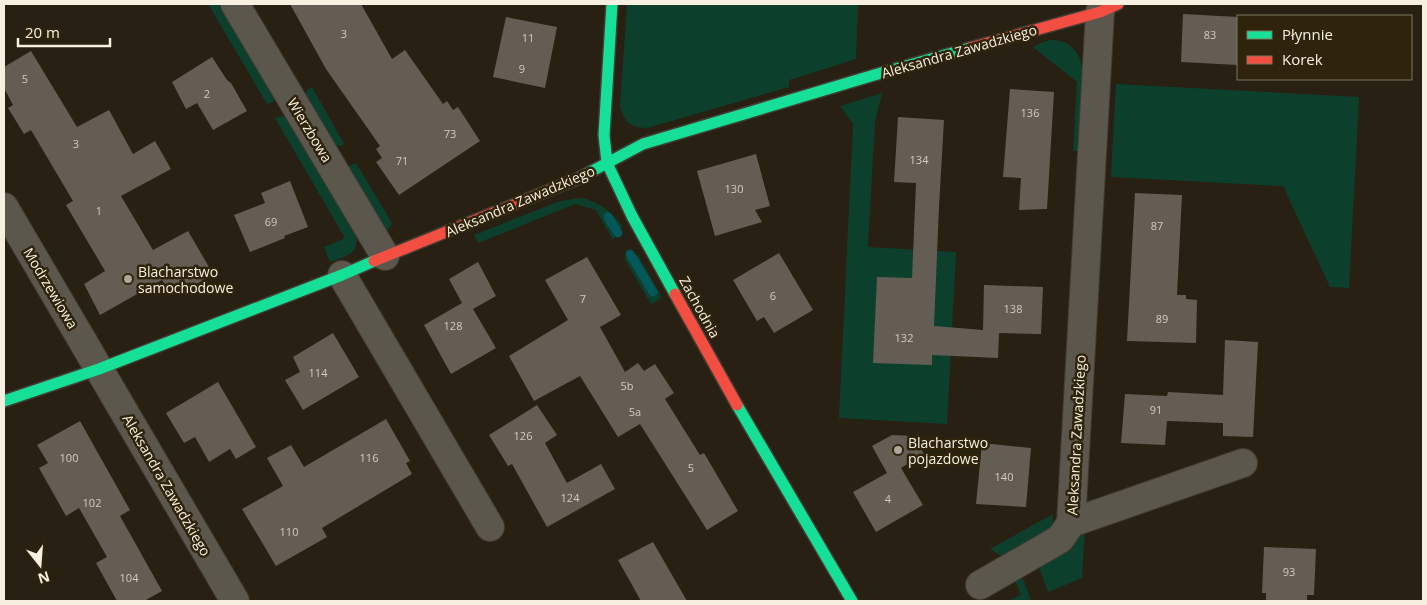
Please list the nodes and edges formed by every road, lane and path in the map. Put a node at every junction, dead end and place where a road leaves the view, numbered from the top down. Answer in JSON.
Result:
{"nodes":[{"id":1,"x":235,"y":4,"type":"edge"},
{"id":2,"x":612,"y":4,"type":"edge"},
{"id":3,"x":1109,"y":8,"type":"edge"},
{"id":4,"x":607,"y":163,"type":"junction"},
{"id":5,"x":4,"y":208,"type":"edge"},
{"id":6,"x":385,"y":256,"type":"junction"},
{"id":7,"x":342,"y":275,"type":"junction"},
{"id":8,"x":99,"y":369,"type":"junction"},
{"id":9,"x":4,"y":401,"type":"edge"},
{"id":10,"x":1243,"y":463,"type":"dead end"},
{"id":11,"x":1071,"y":523,"type":"junction"},
{"id":12,"x":490,"y":527,"type":"dead end"},
{"id":13,"x":980,"y":585,"type":"dead end"},
{"id":14,"x":235,"y":601,"type":"edge"},
{"id":15,"x":852,"y":601,"type":"edge"}],
"edges":[{"from":1,"to":6,"type":"street","name":"Wierzbowa"},
{"from":2,"to":4,"type":"street","name":"Zachodnia"},
{"from":3,"to":4,"type":"street","name":"Aleksandra Zawadzkiego"},
{"from":3,"to":11,"type":"street","name":"Aleksandra Zawadzkiego"},
{"from":4,"to":6,"type":"street","name":"Aleksandra Zawadzkiego"},
{"from":4,"to":15,"type":"street","name":"Zachodnia"},
{"from":5,"to":8,"type":"street","name":"Modrzewiowa"},
{"from":6,"to":7,"type":"street","name":"Aleksandra Zawadzkiego"},
{"from":7,"to":8,"type":"street","name":"Aleksandra Zawadzkiego"},
{"from":7,"to":12,"type":"street"},
{"from":8,"to":9,"type":"street","name":"Aleksandra Zawadzkiego"},
{"from":8,"to":14,"type":"street","name":"Aleksandra Zawadzkiego"},
{"from":10,"to":11,"type":"street","name":"Aleksandra Zawadzkiego"},
{"from":11,"to":13,"type":"street","name":"Aleksandra Zawadzkiego"}]}
